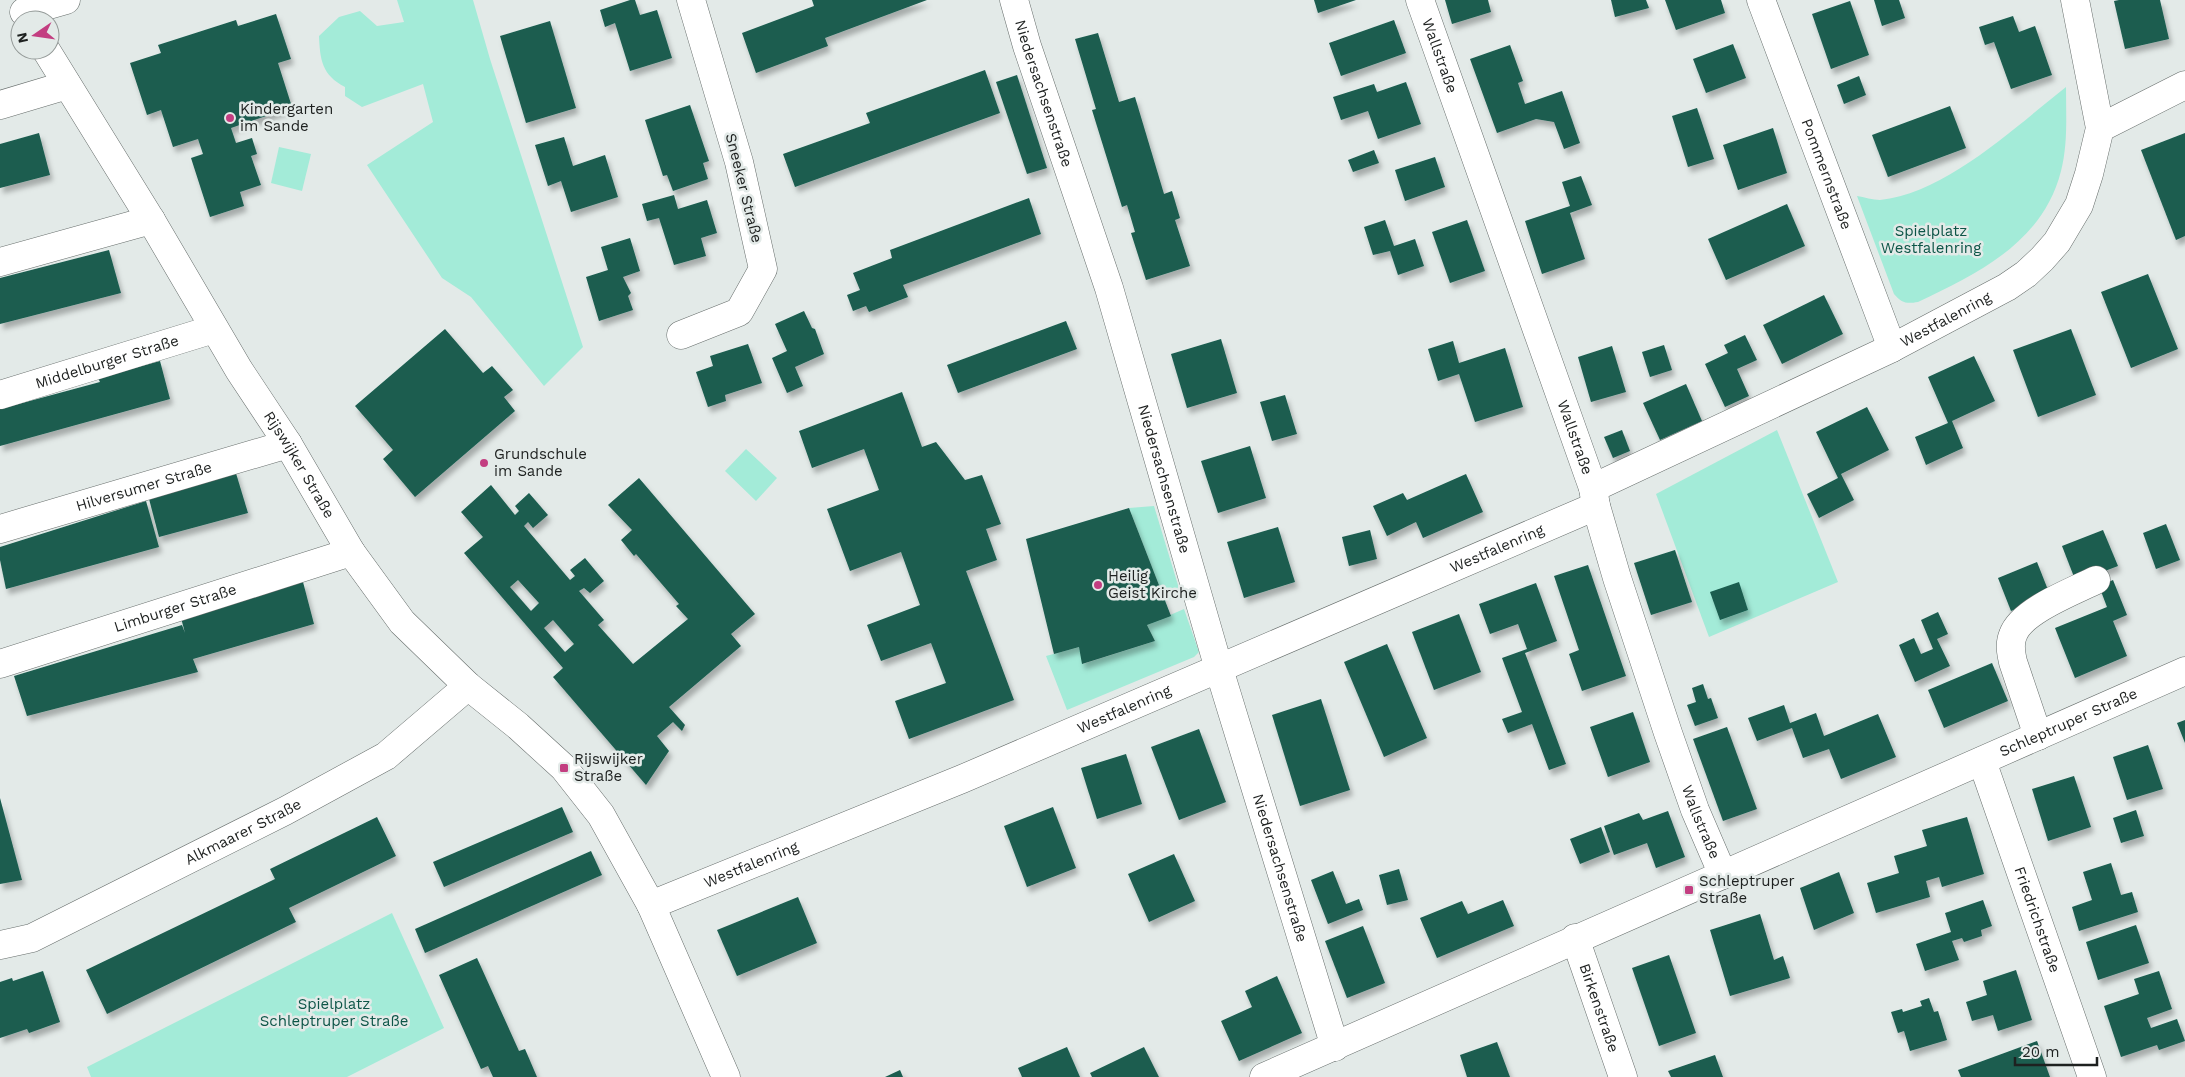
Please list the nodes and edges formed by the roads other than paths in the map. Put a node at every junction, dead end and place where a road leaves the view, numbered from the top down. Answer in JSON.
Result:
{"nodes":[{"id":1,"x":66,"y":0,"type":"edge"},
{"id":2,"x":691,"y":0,"type":"edge"},
{"id":3,"x":1014,"y":0,"type":"edge"},
{"id":4,"x":1420,"y":0,"type":"edge"},
{"id":5,"x":1761,"y":0,"type":"edge"},
{"id":6,"x":2075,"y":0,"type":"edge"},
{"id":7,"x":27,"y":10,"type":"edge"},
{"id":8,"x":52,"y":60,"type":"edge"},
{"id":9,"x":2185,"y":84,"type":"edge"},
{"id":10,"x":68,"y":85,"type":"junction"},
{"id":11,"x":0,"y":105,"type":"edge"},
{"id":12,"x":2100,"y":128,"type":"junction"},
{"id":13,"x":151,"y":220,"type":"junction"},
{"id":14,"x":0,"y":262,"type":"edge"},
{"id":15,"x":214,"y":329,"type":"junction"},
{"id":16,"x":681,"y":335,"type":"dead end"},
{"id":17,"x":1892,"y":348,"type":"junction"},
{"id":18,"x":0,"y":395,"type":"edge"},
{"id":19,"x":288,"y":444,"type":"junction"},
{"id":20,"x":1595,"y":497,"type":"junction"},
{"id":21,"x":0,"y":529,"type":"edge"},
{"id":22,"x":351,"y":552,"type":"junction"},
{"id":23,"x":2096,"y":580,"type":"dead end"},
{"id":24,"x":0,"y":664,"type":"edge"},
{"id":25,"x":1219,"y":669,"type":"junction"},
{"id":26,"x":2185,"y":671,"type":"edge"},
{"id":27,"x":468,"y":686,"type":"junction"},
{"id":28,"x":2038,"y":736,"type":"junction"},
{"id":29,"x":1982,"y":761,"type":"junction"},
{"id":30,"x":1723,"y":875,"type":"junction"},
{"id":31,"x":651,"y":906,"type":"junction"},
{"id":32,"x":1575,"y":938,"type":"junction"},
{"id":33,"x":0,"y":944,"type":"edge"},
{"id":34,"x":1335,"y":1047,"type":"junction"},
{"id":35,"x":726,"y":1077,"type":"edge"},
{"id":36,"x":1264,"y":1077,"type":"edge"},
{"id":37,"x":1623,"y":1077,"type":"edge"},
{"id":38,"x":2092,"y":1077,"type":"edge"}],
"edges":[{"from":1,"to":7,"type":"street"},
{"from":2,"to":16,"type":"street","name":"Sneeker Straße"},
{"from":3,"to":25,"type":"street","name":"Niedersachsenstraße"},
{"from":4,"to":20,"type":"street","name":"Wallstraße"},
{"from":5,"to":17,"type":"street","name":"Pommernstraße"},
{"from":6,"to":12,"type":"street","name":"Westfalenring"},
{"from":8,"to":10,"type":"street","name":"Rijswijker Straße"},
{"from":9,"to":12,"type":"street"},
{"from":10,"to":11,"type":"street"},
{"from":10,"to":13,"type":"street","name":"Rijswijker Straße"},
{"from":12,"to":17,"type":"street","name":"Westfalenring"},
{"from":13,"to":14,"type":"street"},
{"from":13,"to":15,"type":"street","name":"Rijswijker Straße"},
{"from":15,"to":18,"type":"street","name":"Middelburger Straße"},
{"from":15,"to":19,"type":"street","name":"Rijswijker Straße"},
{"from":17,"to":20,"type":"street","name":"Westfalenring"},
{"from":19,"to":21,"type":"street","name":"Hilversumer Straße"},
{"from":19,"to":22,"type":"street","name":"Rijswijker Straße"},
{"from":20,"to":25,"type":"street","name":"Westfalenring"},
{"from":20,"to":30,"type":"street","name":"Wallstraße"},
{"from":22,"to":24,"type":"street","name":"Limburger Straße"},
{"from":22,"to":27,"type":"street","name":"Rijswijker Straße"},
{"from":23,"to":28,"type":"street"},
{"from":25,"to":31,"type":"street","name":"Westfalenring"},
{"from":25,"to":34,"type":"street","name":"Niedersachsenstraße"},
{"from":26,"to":28,"type":"street","name":"Schleptruper Straße"},
{"from":27,"to":31,"type":"street","name":"Rijswijker Straße"},
{"from":27,"to":33,"type":"street","name":"Alkmaarer Straße"},
{"from":28,"to":29,"type":"street","name":"Schleptruper Straße"},
{"from":29,"to":30,"type":"street","name":"Schleptruper Straße"},
{"from":29,"to":38,"type":"street","name":"Friedrichstraße"},
{"from":30,"to":32,"type":"street","name":"Schleptruper Straße"},
{"from":31,"to":35,"type":"street","name":"Rijswijker Straße"},
{"from":32,"to":34,"type":"street","name":"Schleptruper Straße"},
{"from":32,"to":37,"type":"street","name":"Birkenstraße"},
{"from":34,"to":36,"type":"street","name":"Schleptruper Straße"}]}
